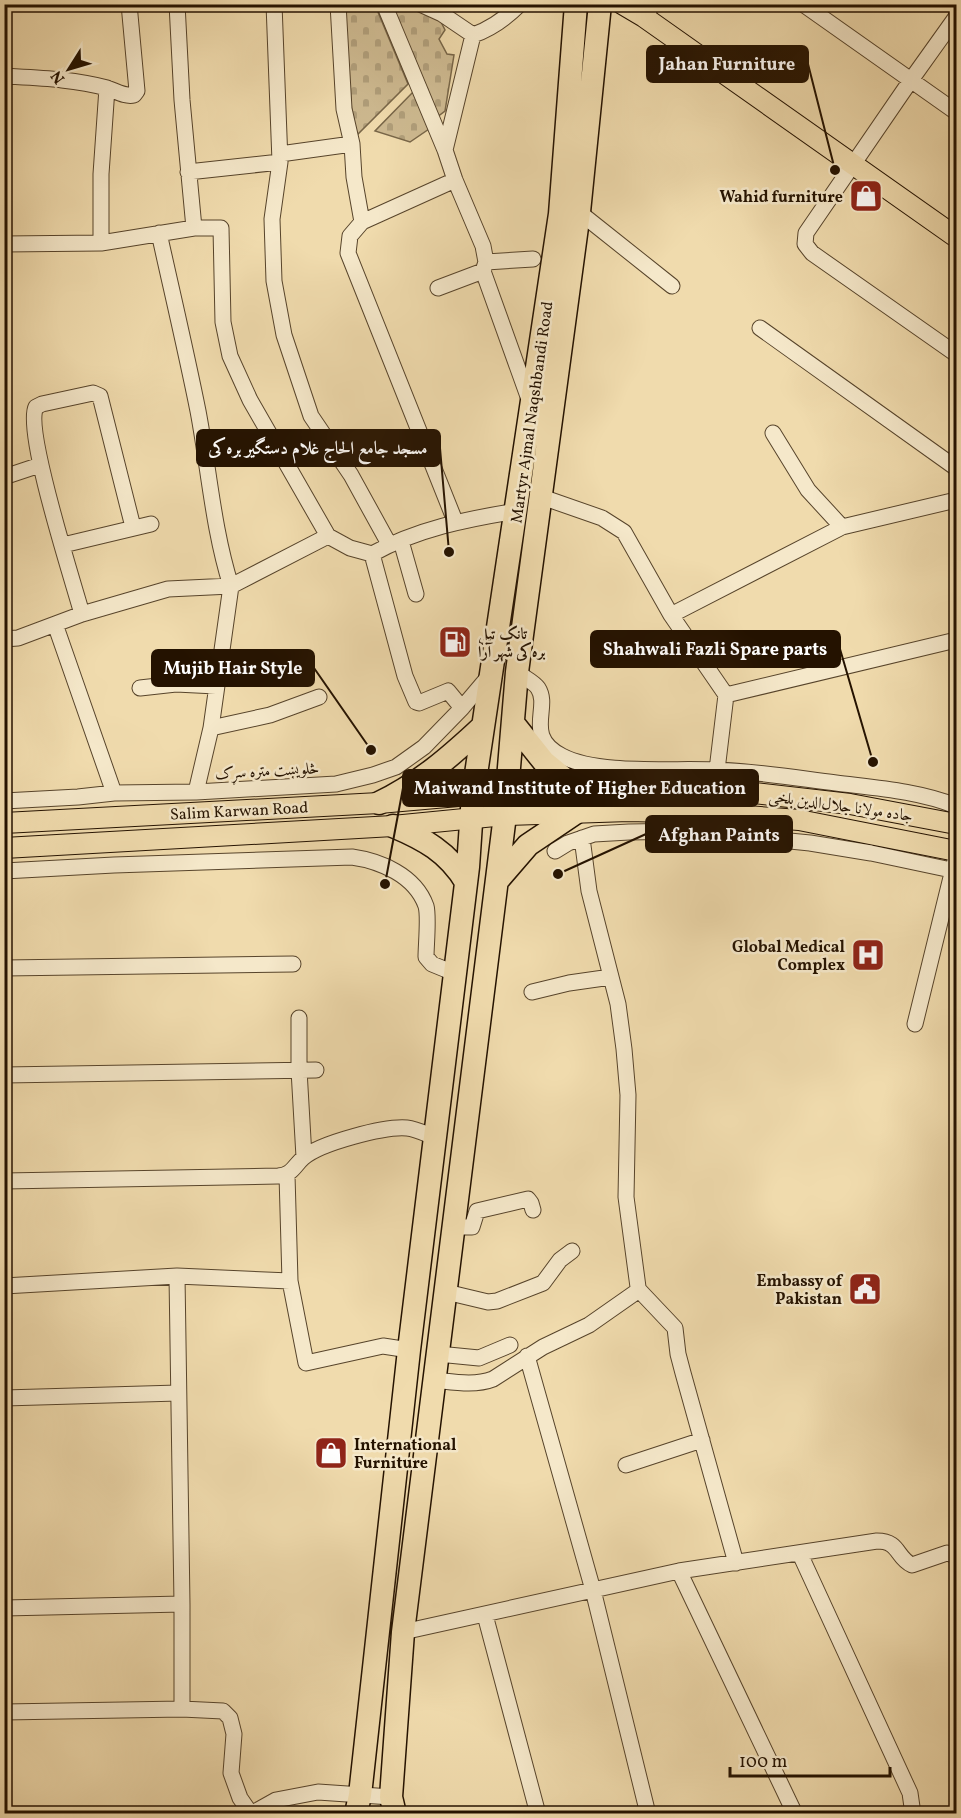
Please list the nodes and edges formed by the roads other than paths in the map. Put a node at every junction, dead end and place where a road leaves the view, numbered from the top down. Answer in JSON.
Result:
{"nodes":[{"id":1,"x":129,"y":4,"type":"edge"},
{"id":2,"x":177,"y":4,"type":"edge"},
{"id":3,"x":274,"y":4,"type":"edge"},
{"id":4,"x":338,"y":4,"type":"edge"},
{"id":5,"x":384,"y":4,"type":"edge"},
{"id":6,"x":420,"y":4,"type":"edge"},
{"id":7,"x":520,"y":4,"type":"edge"},
{"id":8,"x":576,"y":4,"type":"edge"},
{"id":9,"x":600,"y":4,"type":"edge"},
{"id":10,"x":622,"y":4,"type":"edge"},
{"id":11,"x":803,"y":4,"type":"edge"},
{"id":12,"x":948,"y":4,"type":"edge"},
{"id":13,"x":440,"y":9,"type":"edge"},
{"id":14,"x":649,"y":11,"type":"edge"},
{"id":15,"x":957,"y":11,"type":"edge"},
{"id":16,"x":957,"y":17,"type":"edge"},
{"id":17,"x":473,"y":35,"type":"junction"},
{"id":18,"x":4,"y":76,"type":"edge"},
{"id":19,"x":911,"y":80,"type":"junction"},
{"id":20,"x":107,"y":88,"type":"junction"},
{"id":21,"x":957,"y":112,"type":"edge"},
{"id":22,"x":352,"y":144,"type":"junction"},
{"id":23,"x":445,"y":150,"type":"junction"},
{"id":24,"x":280,"y":158,"type":"junction"},
{"id":25,"x":853,"y":165,"type":"junction"},
{"id":26,"x":188,"y":172,"type":"junction"},
{"id":27,"x":455,"y":180,"type":"junction"},
{"id":28,"x":579,"y":212,"type":"junction"},
{"id":29,"x":362,"y":222,"type":"junction"},
{"id":30,"x":194,"y":228,"type":"junction"},
{"id":31,"x":159,"y":233,"type":"junction"},
{"id":32,"x":957,"y":237,"type":"edge"},
{"id":33,"x":101,"y":243,"type":"junction"},
{"id":34,"x":4,"y":244,"type":"edge"},
{"id":35,"x":533,"y":259,"type":"dead end"},
{"id":36,"x":484,"y":266,"type":"junction"},
{"id":37,"x":672,"y":286,"type":"dead end"},
{"id":38,"x":438,"y":288,"type":"dead end"},
{"id":39,"x":760,"y":328,"type":"dead end"},
{"id":40,"x":957,"y":354,"type":"edge"},
{"id":41,"x":531,"y":404,"type":"junction"},
{"id":42,"x":773,"y":433,"type":"dead end"},
{"id":43,"x":40,"y":465,"type":"junction"},
{"id":44,"x":957,"y":468,"type":"edge"},
{"id":45,"x":4,"y":477,"type":"edge"},
{"id":46,"x":542,"y":497,"type":"junction"},
{"id":47,"x":957,"y":500,"type":"edge"},
{"id":48,"x":517,"y":511,"type":"junction"},
{"id":49,"x":455,"y":521,"type":"junction"},
{"id":50,"x":151,"y":524,"type":"dead end"},
{"id":51,"x":133,"y":527,"type":"junction"},
{"id":52,"x":842,"y":527,"type":"junction"},
{"id":53,"x":328,"y":536,"type":"junction"},
{"id":54,"x":395,"y":543,"type":"junction"},
{"id":55,"x":63,"y":545,"type":"junction"},
{"id":56,"x":372,"y":554,"type":"junction"},
{"id":57,"x":231,"y":586,"type":"junction"},
{"id":58,"x":416,"y":594,"type":"dead end"},
{"id":59,"x":82,"y":614,"type":"junction"},
{"id":60,"x":671,"y":615,"type":"junction"},
{"id":61,"x":55,"y":624,"type":"junction"},
{"id":62,"x":4,"y":639,"type":"edge"},
{"id":63,"x":957,"y":640,"type":"edge"},
{"id":64,"x":517,"y":672,"type":"junction"},
{"id":65,"x":491,"y":674,"type":"junction"},
{"id":66,"x":216,"y":686,"type":"junction"},
{"id":67,"x":140,"y":688,"type":"dead end"},
{"id":68,"x":726,"y":695,"type":"junction"},
{"id":69,"x":319,"y":697,"type":"dead end"},
{"id":70,"x":462,"y":708,"type":"junction"},
{"id":71,"x":513,"y":723,"type":"junction"},
{"id":72,"x":483,"y":726,"type":"junction"},
{"id":73,"x":211,"y":728,"type":"junction"},
{"id":74,"x":624,"y":768,"type":"junction"},
{"id":75,"x":717,"y":770,"type":"junction"},
{"id":76,"x":577,"y":789,"type":"junction"},
{"id":77,"x":506,"y":791,"type":"junction"},
{"id":78,"x":622,"y":791,"type":"junction"},
{"id":79,"x":196,"y":792,"type":"junction"},
{"id":80,"x":114,"y":793,"type":"junction"},
{"id":81,"x":473,"y":794,"type":"junction"},
{"id":82,"x":4,"y":801,"type":"edge"},
{"id":83,"x":379,"y":803,"type":"junction"},
{"id":84,"x":957,"y":806,"type":"edge"},
{"id":85,"x":577,"y":813,"type":"junction"},
{"id":86,"x":505,"y":815,"type":"junction"},
{"id":87,"x":472,"y":819,"type":"junction"},
{"id":88,"x":4,"y":823,"type":"edge"},
{"id":89,"x":957,"y":824,"type":"edge"},
{"id":90,"x":393,"y":826,"type":"junction"},
{"id":91,"x":582,"y":838,"type":"junction"},
{"id":92,"x":4,"y":848,"type":"edge"},
{"id":93,"x":555,"y":851,"type":"dead end"},
{"id":94,"x":956,"y":861,"type":"edge"},
{"id":95,"x":4,"y":871,"type":"edge"},
{"id":96,"x":466,"y":882,"type":"junction"},
{"id":97,"x":496,"y":882,"type":"junction"},
{"id":98,"x":293,"y":964,"type":"dead end"},
{"id":99,"x":4,"y":968,"type":"edge"},
{"id":100,"x":454,"y":973,"type":"junction"},
{"id":101,"x":611,"y":977,"type":"junction"},
{"id":102,"x":532,"y":992,"type":"dead end"},
{"id":103,"x":299,"y":1018,"type":"dead end"},
{"id":104,"x":915,"y":1024,"type":"dead end"},
{"id":105,"x":299,"y":1070,"type":"junction"},
{"id":106,"x":316,"y":1070,"type":"dead end"},
{"id":107,"x":4,"y":1075,"type":"edge"},
{"id":108,"x":434,"y":1137,"type":"junction"},
{"id":109,"x":304,"y":1157,"type":"junction"},
{"id":110,"x":287,"y":1175,"type":"junction"},
{"id":111,"x":4,"y":1181,"type":"edge"},
{"id":112,"x":533,"y":1210,"type":"dead end"},
{"id":113,"x":454,"y":1227,"type":"junction"},
{"id":114,"x":572,"y":1251,"type":"dead end"},
{"id":115,"x":177,"y":1276,"type":"junction"},
{"id":116,"x":290,"y":1281,"type":"junction"},
{"id":117,"x":4,"y":1286,"type":"edge"},
{"id":118,"x":639,"y":1290,"type":"junction"},
{"id":119,"x":446,"y":1292,"type":"junction"},
{"id":120,"x":510,"y":1345,"type":"dead end"},
{"id":121,"x":409,"y":1350,"type":"junction"},
{"id":122,"x":438,"y":1354,"type":"junction"},
{"id":123,"x":527,"y":1356,"type":"junction"},
{"id":124,"x":434,"y":1380,"type":"junction"},
{"id":125,"x":178,"y":1393,"type":"junction"},
{"id":126,"x":4,"y":1398,"type":"edge"},
{"id":127,"x":702,"y":1440,"type":"junction"},
{"id":128,"x":626,"y":1465,"type":"dead end"},
{"id":129,"x":800,"y":1554,"type":"junction"},
{"id":130,"x":957,"y":1556,"type":"edge"},
{"id":131,"x":736,"y":1563,"type":"junction"},
{"id":132,"x":679,"y":1571,"type":"junction"},
{"id":133,"x":593,"y":1590,"type":"junction"},
{"id":134,"x":182,"y":1604,"type":"junction"},
{"id":135,"x":4,"y":1608,"type":"edge"},
{"id":136,"x":484,"y":1615,"type":"junction"},
{"id":137,"x":403,"y":1632,"type":"junction"},
{"id":138,"x":182,"y":1708,"type":"junction"},
{"id":139,"x":4,"y":1712,"type":"edge"},
{"id":140,"x":358,"y":1804,"type":"edge"},
{"id":141,"x":393,"y":1805,"type":"edge"},
{"id":142,"x":251,"y":1814,"type":"edge"},
{"id":143,"x":538,"y":1814,"type":"edge"},
{"id":144,"x":648,"y":1814,"type":"edge"},
{"id":145,"x":795,"y":1814,"type":"edge"},
{"id":146,"x":913,"y":1814,"type":"edge"}],
"edges":[{"from":1,"to":20,"type":"street"},
{"from":2,"to":26,"type":"street"},
{"from":3,"to":24,"type":"street"},
{"from":4,"to":22,"type":"street"},
{"from":5,"to":23,"type":"street"},
{"from":6,"to":13,"type":"street"},
{"from":7,"to":17,"type":"street"},
{"from":8,"to":41,"type":"highway","name":"Martyr Ajmal Naqshbandi Road"},
{"from":9,"to":28,"type":"highway","name":"Martyr Ajmal Naqshbandi Road"},
{"from":10,"to":14,"type":"main road"},
{"from":11,"to":19,"type":"street"},
{"from":12,"to":15,"type":"street"},
{"from":13,"to":17,"type":"street"},
{"from":14,"to":25,"type":"main road"},
{"from":16,"to":19,"type":"street"},
{"from":17,"to":23,"type":"street"},
{"from":18,"to":20,"type":"street"},
{"from":19,"to":21,"type":"street"},
{"from":19,"to":25,"type":"street"},
{"from":20,"to":33,"type":"street"},
{"from":22,"to":24,"type":"street"},
{"from":22,"to":29,"type":"street"},
{"from":23,"to":27,"type":"street"},
{"from":24,"to":26,"type":"street"},
{"from":24,"to":54,"type":"street"},
{"from":25,"to":32,"type":"main road"},
{"from":25,"to":40,"type":"street"},
{"from":26,"to":30,"type":"street"},
{"from":27,"to":29,"type":"street"},
{"from":27,"to":36,"type":"street"},
{"from":28,"to":37,"type":"street"},
{"from":28,"to":46,"type":"highway","name":"Martyr Ajmal Naqshbandi Road"},
{"from":29,"to":49,"type":"street"},
{"from":30,"to":31,"type":"street"},
{"from":30,"to":53,"type":"street"},
{"from":31,"to":33,"type":"street"},
{"from":31,"to":57,"type":"street"},
{"from":33,"to":34,"type":"street"},
{"from":35,"to":36,"type":"street"},
{"from":36,"to":38,"type":"street"},
{"from":36,"to":41,"type":"street"},
{"from":39,"to":44,"type":"street"},
{"from":41,"to":48,"type":"highway","name":"Martyr Ajmal Naqshbandi Road"},
{"from":42,"to":52,"type":"street"},
{"from":43,"to":45,"type":"street"},
{"from":43,"to":51,"type":"street"},
{"from":43,"to":55,"type":"street"},
{"from":46,"to":60,"type":"street"},
{"from":46,"to":64,"type":"highway","name":"Martyr Ajmal Naqshbandi Road"},
{"from":47,"to":52,"type":"street"},
{"from":48,"to":49,"type":"street"},
{"from":48,"to":65,"type":"highway","name":"Martyr Ajmal Naqshbandi Road"},
{"from":49,"to":54,"type":"street"},
{"from":50,"to":51,"type":"street"},
{"from":51,"to":55,"type":"street"},
{"from":52,"to":60,"type":"street"},
{"from":53,"to":56,"type":"street"},
{"from":53,"to":57,"type":"street"},
{"from":54,"to":56,"type":"street"},
{"from":54,"to":58,"type":"street"},
{"from":55,"to":59,"type":"street"},
{"from":56,"to":70,"type":"street"},
{"from":57,"to":59,"type":"street"},
{"from":57,"to":66,"type":"street"},
{"from":59,"to":61,"type":"street"},
{"from":60,"to":68,"type":"street"},
{"from":61,"to":62,"type":"street"},
{"from":61,"to":80,"type":"street"},
{"from":63,"to":68,"type":"street"},
{"from":64,"to":71,"type":"highway","name":"Martyr Ajmal Naqshbandi Road"},
{"from":64,"to":74,"type":"street"},
{"from":65,"to":70,"type":"street","name":"څلویښت متره سړک"},
{"from":65,"to":72,"type":"highway","name":"Martyr Ajmal Naqshbandi Road"},
{"from":66,"to":67,"type":"street"},
{"from":66,"to":73,"type":"street"},
{"from":68,"to":75,"type":"street"},
{"from":69,"to":73,"type":"street"},
{"from":70,"to":79,"type":"street","name":"څلویښت متره سړک"},
{"from":71,"to":76,"type":"highway"},
{"from":71,"to":77,"type":"highway","name":"Martyr Ajmal Naqshbandi Road"},
{"from":72,"to":81,"type":"highway","name":"Martyr Ajmal Naqshbandi Road"},
{"from":72,"to":83,"type":"highway"},
{"from":73,"to":79,"type":"street"},
{"from":74,"to":75,"type":"street"},
{"from":74,"to":78,"type":"street"},
{"from":75,"to":84,"type":"street"},
{"from":76,"to":77,"type":"main road","name":"جاده مولانا جلال‌الدین بلخی"},
{"from":76,"to":78,"type":"main road","name":"جاده مولانا جلال‌الدین بلخی"},
{"from":77,"to":81,"type":"main road","name":"جاده مولانا جلال‌الدین بلخی"},
{"from":77,"to":86,"type":"highway","name":"Martyr Ajmal Naqshbandi Road"},
{"from":78,"to":89,"type":"main road","name":"جاده مولانا جلال‌الدین بلخی"},
{"from":79,"to":80,"type":"street","name":"څلویښت متره سړک"},
{"from":80,"to":82,"type":"street","name":"څلویښت متره سړک"},
{"from":81,"to":83,"type":"main road","name":"Salim Karwan Road"},
{"from":81,"to":87,"type":"highway","name":"Martyr Ajmal Naqshbandi Road"},
{"from":83,"to":88,"type":"main road","name":"Salim Karwan Road"},
{"from":85,"to":86,"type":"main road","name":"جاده مولانا جلال‌الدین بلخی"},
{"from":85,"to":94,"type":"main road","name":"جاده مولانا جلال‌الدین بلخی"},
{"from":85,"to":97,"type":"highway"},
{"from":86,"to":87,"type":"main road","name":"جاده مولانا جلال‌الدین بلخی"},
{"from":86,"to":97,"type":"highway","name":"Martyr Ajmal Naqshbandi Road"},
{"from":87,"to":90,"type":"main road","name":"Salim Karwan Road"},
{"from":87,"to":96,"type":"highway","name":"Martyr Ajmal Naqshbandi Road"},
{"from":90,"to":92,"type":"main road","name":"Salim Karwan Road"},
{"from":90,"to":96,"type":"highway"},
{"from":91,"to":93,"type":"street"},
{"from":91,"to":94,"type":"street"},
{"from":91,"to":101,"type":"street"},
{"from":94,"to":104,"type":"street"},
{"from":95,"to":100,"type":"street"},
{"from":96,"to":100,"type":"highway","name":"Martyr Ajmal Naqshbandi Road"},
{"from":97,"to":113,"type":"highway","name":"Martyr Ajmal Naqshbandi Road"},
{"from":98,"to":99,"type":"street"},
{"from":100,"to":108,"type":"highway","name":"Martyr Ajmal Naqshbandi Road"},
{"from":101,"to":102,"type":"street"},
{"from":101,"to":118,"type":"street"},
{"from":103,"to":105,"type":"street"},
{"from":105,"to":106,"type":"street"},
{"from":105,"to":107,"type":"street"},
{"from":105,"to":109,"type":"street"},
{"from":108,"to":109,"type":"street"},
{"from":108,"to":121,"type":"highway","name":"Martyr Ajmal Naqshbandi Road"},
{"from":109,"to":110,"type":"street"},
{"from":110,"to":111,"type":"street"},
{"from":110,"to":116,"type":"street"},
{"from":112,"to":113,"type":"street"},
{"from":113,"to":119,"type":"highway","name":"Martyr Ajmal Naqshbandi Road"},
{"from":114,"to":119,"type":"street"},
{"from":115,"to":116,"type":"street"},
{"from":115,"to":117,"type":"street"},
{"from":115,"to":125,"type":"street"},
{"from":116,"to":121,"type":"street"},
{"from":118,"to":123,"type":"street"},
{"from":118,"to":127,"type":"street"},
{"from":119,"to":122,"type":"highway","name":"Martyr Ajmal Naqshbandi Road"},
{"from":120,"to":122,"type":"street"},
{"from":121,"to":140,"type":"highway","name":"Martyr Ajmal Naqshbandi Road"},
{"from":122,"to":124,"type":"highway","name":"Martyr Ajmal Naqshbandi Road"},
{"from":123,"to":124,"type":"street"},
{"from":123,"to":133,"type":"street"},
{"from":124,"to":137,"type":"highway","name":"Martyr Ajmal Naqshbandi Road"},
{"from":125,"to":126,"type":"street"},
{"from":125,"to":134,"type":"street"},
{"from":127,"to":128,"type":"street"},
{"from":127,"to":131,"type":"street"},
{"from":129,"to":130,"type":"street"},
{"from":129,"to":131,"type":"street"},
{"from":129,"to":146,"type":"street"},
{"from":131,"to":132,"type":"street"},
{"from":132,"to":133,"type":"street"},
{"from":132,"to":145,"type":"street"},
{"from":133,"to":136,"type":"street"},
{"from":133,"to":144,"type":"street"},
{"from":134,"to":135,"type":"street"},
{"from":134,"to":138,"type":"street"},
{"from":136,"to":137,"type":"street"},
{"from":136,"to":143,"type":"street"},
{"from":137,"to":141,"type":"highway","name":"Martyr Ajmal Naqshbandi Road"},
{"from":138,"to":139,"type":"street"},
{"from":138,"to":142,"type":"street"},
{"from":140,"to":141,"type":"street"},
{"from":140,"to":142,"type":"street"}]}
